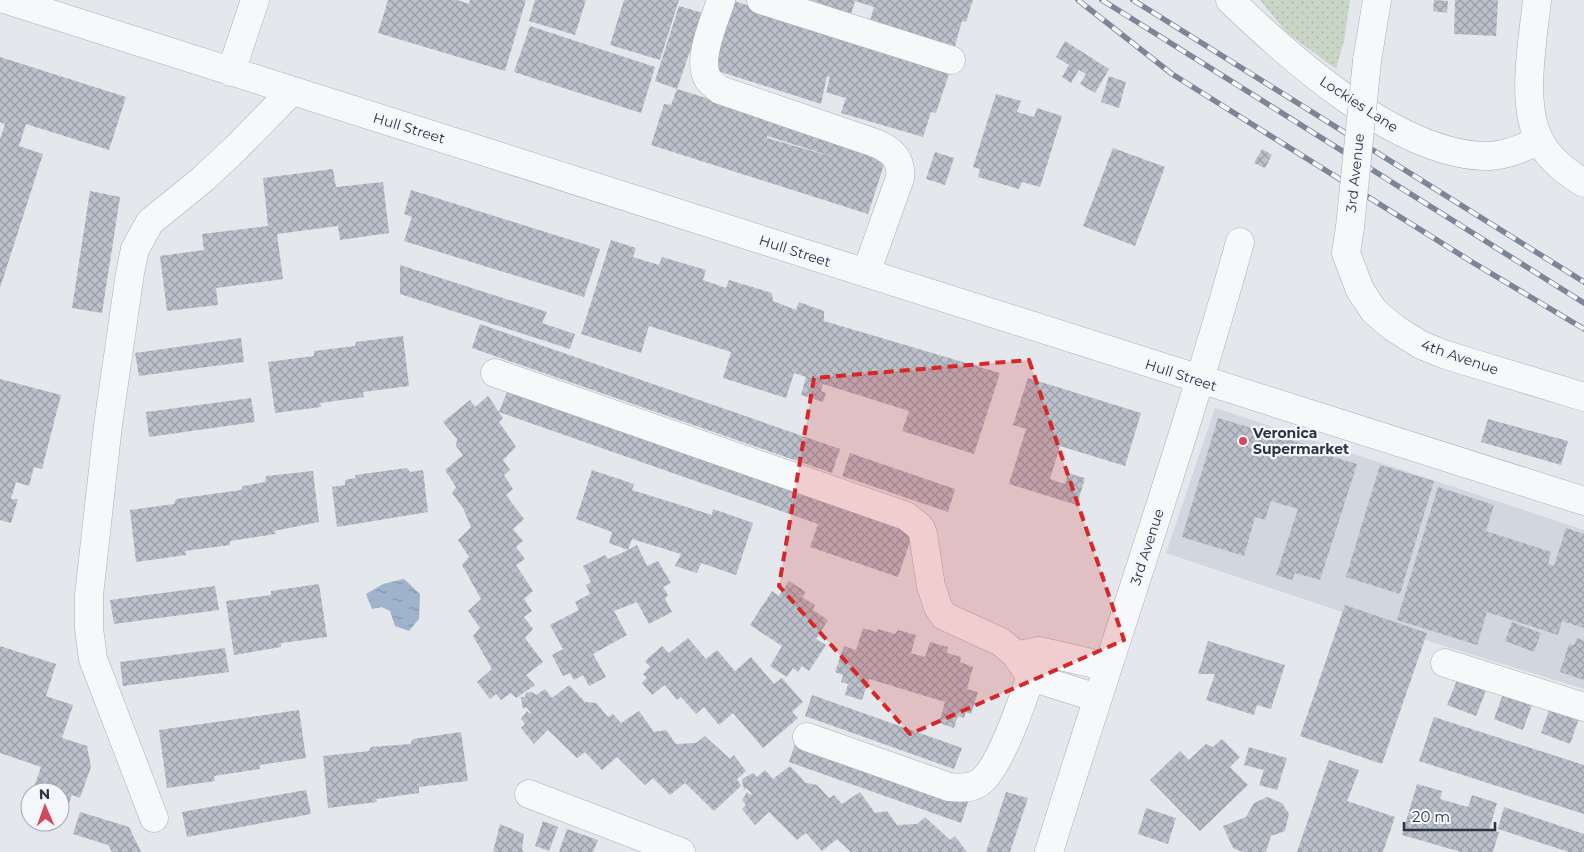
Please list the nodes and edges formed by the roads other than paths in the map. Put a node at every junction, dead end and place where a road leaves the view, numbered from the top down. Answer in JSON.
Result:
{"nodes":[{"id":1,"x":7,"y":0,"type":"edge"},
{"id":2,"x":255,"y":0,"type":"edge"},
{"id":3,"x":721,"y":0,"type":"edge"},
{"id":4,"x":761,"y":0,"type":"edge"},
{"id":5,"x":1230,"y":0,"type":"edge"},
{"id":6,"x":1377,"y":0,"type":"edge"},
{"id":7,"x":1537,"y":0,"type":"edge"},
{"id":8,"x":58,"y":8,"type":"edge"},
{"id":9,"x":951,"y":60,"type":"dead end"},
{"id":10,"x":231,"y":72,"type":"junction"},
{"id":11,"x":291,"y":92,"type":"junction"},
{"id":12,"x":1539,"y":141,"type":"junction"},
{"id":13,"x":1584,"y":183,"type":"edge"},
{"id":14,"x":1350,"y":227,"type":"joint"},
{"id":15,"x":1240,"y":242,"type":"dead end"},
{"id":16,"x":866,"y":273,"type":"junction"},
{"id":17,"x":495,"y":372,"type":"dead end"},
{"id":18,"x":1201,"y":381,"type":"junction"},
{"id":19,"x":1584,"y":397,"type":"edge"},
{"id":20,"x":1584,"y":501,"type":"edge"},
{"id":21,"x":1029,"y":661,"type":"junction"},
{"id":22,"x":1445,"y":663,"type":"dead end"},
{"id":23,"x":1108,"y":667,"type":"junction"},
{"id":24,"x":1097,"y":698,"type":"junction"},
{"id":25,"x":1584,"y":706,"type":"edge"},
{"id":26,"x":807,"y":737,"type":"dead end"},
{"id":27,"x":529,"y":794,"type":"dead end"},
{"id":28,"x":154,"y":818,"type":"dead end"},
{"id":29,"x":681,"y":852,"type":"edge"},
{"id":30,"x":1049,"y":852,"type":"edge"}],
"edges":[{"from":1,"to":8,"type":"street","name":"Hull Street"},
{"from":2,"to":10,"type":"street"},
{"from":3,"to":16,"type":"street"},
{"from":4,"to":9,"type":"street"},
{"from":5,"to":12,"type":"street","name":"Lockies Lane"},
{"from":6,"to":14,"type":"street","name":"3rd Avenue","bridge":true},
{"from":7,"to":12,"type":"street"},
{"from":8,"to":10,"type":"street","name":"Hull Street"},
{"from":10,"to":11,"type":"street","name":"Hull Street"},
{"from":11,"to":16,"type":"street","name":"Hull Street"},
{"from":11,"to":28,"type":"street"},
{"from":12,"to":13,"type":"street"},
{"from":14,"to":19,"type":"street","name":"4th Avenue"},
{"from":15,"to":18,"type":"street","name":"3rd Avenue"},
{"from":16,"to":18,"type":"street","name":"Hull Street"},
{"from":17,"to":21,"type":"street"},
{"from":18,"to":20,"type":"street","name":"Hull Street"},
{"from":18,"to":23,"type":"street","name":"3rd Avenue"},
{"from":21,"to":23,"type":"street"},
{"from":21,"to":24,"type":"street"},
{"from":21,"to":26,"type":"street"},
{"from":22,"to":25,"type":"street"},
{"from":23,"to":24,"type":"street","name":"3rd Avenue"},
{"from":24,"to":30,"type":"street","name":"3rd Avenue"},
{"from":27,"to":29,"type":"street"}]}
